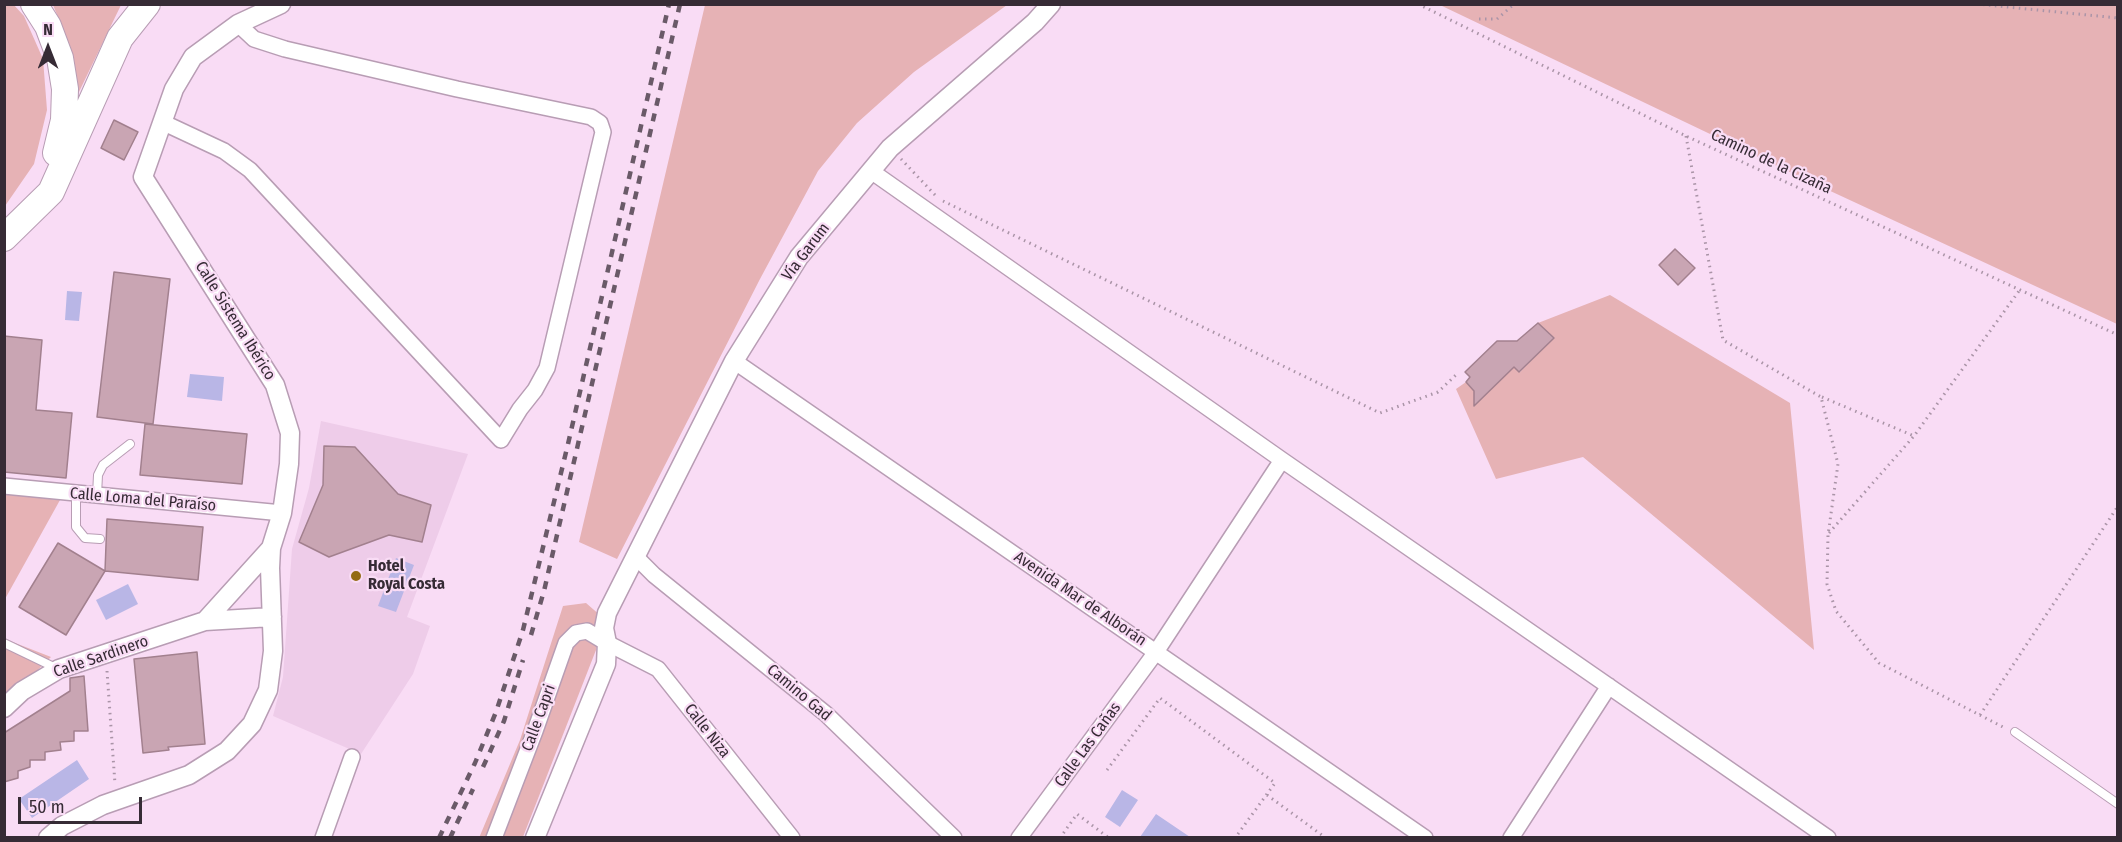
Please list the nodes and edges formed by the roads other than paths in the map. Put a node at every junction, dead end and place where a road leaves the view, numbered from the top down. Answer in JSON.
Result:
{"nodes":[{"id":1,"x":34,"y":4,"type":"edge"},
{"id":2,"x":147,"y":4,"type":"edge"},
{"id":3,"x":281,"y":4,"type":"edge"},
{"id":4,"x":1051,"y":4,"type":"edge"},
{"id":5,"x":238,"y":24,"type":"junction"},
{"id":6,"x":162,"y":122,"type":"junction"},
{"id":7,"x":871,"y":171,"type":"junction"},
{"id":8,"x":35,"y":206,"type":"junction"},
{"id":9,"x":4,"y":238,"type":"edge"},
{"id":10,"x":734,"y":361,"type":"junction"},
{"id":11,"x":130,"y":444,"type":"dead end"},
{"id":12,"x":1282,"y":460,"type":"junction"},
{"id":13,"x":4,"y":486,"type":"edge"},
{"id":14,"x":76,"y":493,"type":"junction"},
{"id":15,"x":97,"y":495,"type":"junction"},
{"id":16,"x":282,"y":513,"type":"junction"},
{"id":17,"x":100,"y":539,"type":"dead end"},
{"id":18,"x":271,"y":548,"type":"junction"},
{"id":19,"x":636,"y":557,"type":"junction"},
{"id":20,"x":272,"y":617,"type":"junction"},
{"id":21,"x":206,"y":621,"type":"junction"},
{"id":22,"x":4,"y":643,"type":"edge"},
{"id":23,"x":607,"y":643,"type":"junction"},
{"id":24,"x":1156,"y":652,"type":"junction"},
{"id":25,"x":59,"y":669,"type":"junction"},
{"id":26,"x":1609,"y":686,"type":"junction"},
{"id":27,"x":4,"y":708,"type":"edge"},
{"id":28,"x":2015,"y":732,"type":"road end"},
{"id":29,"x":352,"y":757,"type":"dead end"},
{"id":30,"x":2118,"y":804,"type":"edge"},
{"id":31,"x":48,"y":837,"type":"edge"},
{"id":32,"x":323,"y":837,"type":"edge"},
{"id":33,"x":494,"y":837,"type":"edge"},
{"id":34,"x":535,"y":837,"type":"edge"},
{"id":35,"x":792,"y":837,"type":"edge"},
{"id":36,"x":954,"y":837,"type":"edge"},
{"id":37,"x":1019,"y":837,"type":"edge"},
{"id":38,"x":1425,"y":837,"type":"edge"},
{"id":39,"x":1510,"y":837,"type":"edge"},
{"id":40,"x":1828,"y":837,"type":"edge"}],
"edges":[{"from":1,"to":8,"type":"highway"},
{"from":2,"to":8,"type":"highway"},
{"from":3,"to":5,"type":"street","name":"Calle Sistema Ibérico"},
{"from":4,"to":7,"type":"street","name":"Vía Garum"},
{"from":5,"to":6,"type":"street","name":"Calle Sistema Ibérico"},
{"from":5,"to":6,"type":"street"},
{"from":6,"to":16,"type":"street","name":"Calle Sistema Ibérico"},
{"from":7,"to":10,"type":"street","name":"Vía Garum"},
{"from":7,"to":12,"type":"street"},
{"from":8,"to":9,"type":"highway"},
{"from":10,"to":19,"type":"street","name":"Vía Garum"},
{"from":10,"to":24,"type":"street","name":"Avenida Mar de Alborán"},
{"from":11,"to":15,"type":"lane"},
{"from":12,"to":24,"type":"street","name":"Calle Las Cañas"},
{"from":12,"to":26,"type":"street"},
{"from":13,"to":14,"type":"street","name":"Calle Loma del Paraíso"},
{"from":14,"to":15,"type":"street","name":"Calle Loma del Paraíso"},
{"from":14,"to":17,"type":"lane"},
{"from":15,"to":16,"type":"street","name":"Calle Loma del Paraíso"},
{"from":16,"to":18,"type":"street","name":"Calle Sistema Ibérico"},
{"from":18,"to":20,"type":"street","name":"Calle Sistema Ibérico"},
{"from":18,"to":21,"type":"street"},
{"from":19,"to":23,"type":"street"},
{"from":19,"to":36,"type":"street","name":"Camino Gad"},
{"from":20,"to":21,"type":"street","name":"Calle Sardinero"},
{"from":20,"to":31,"type":"street","name":"Calle Sistema Ibérico"},
{"from":21,"to":25,"type":"street","name":"Calle Sardinero"},
{"from":22,"to":25,"type":"lane"},
{"from":23,"to":33,"type":"street","name":"Calle Capri"},
{"from":23,"to":34,"type":"street"},
{"from":23,"to":35,"type":"street","name":"Calle Niza"},
{"from":24,"to":37,"type":"street","name":"Calle Las Cañas"},
{"from":24,"to":38,"type":"street","name":"Avenida Mar de Alborán"},
{"from":25,"to":27,"type":"street","name":"Calle Sardinero"},
{"from":26,"to":39,"type":"street"},
{"from":26,"to":40,"type":"street"},
{"from":28,"to":30,"type":"lane"},
{"from":29,"to":32,"type":"street"}]}
